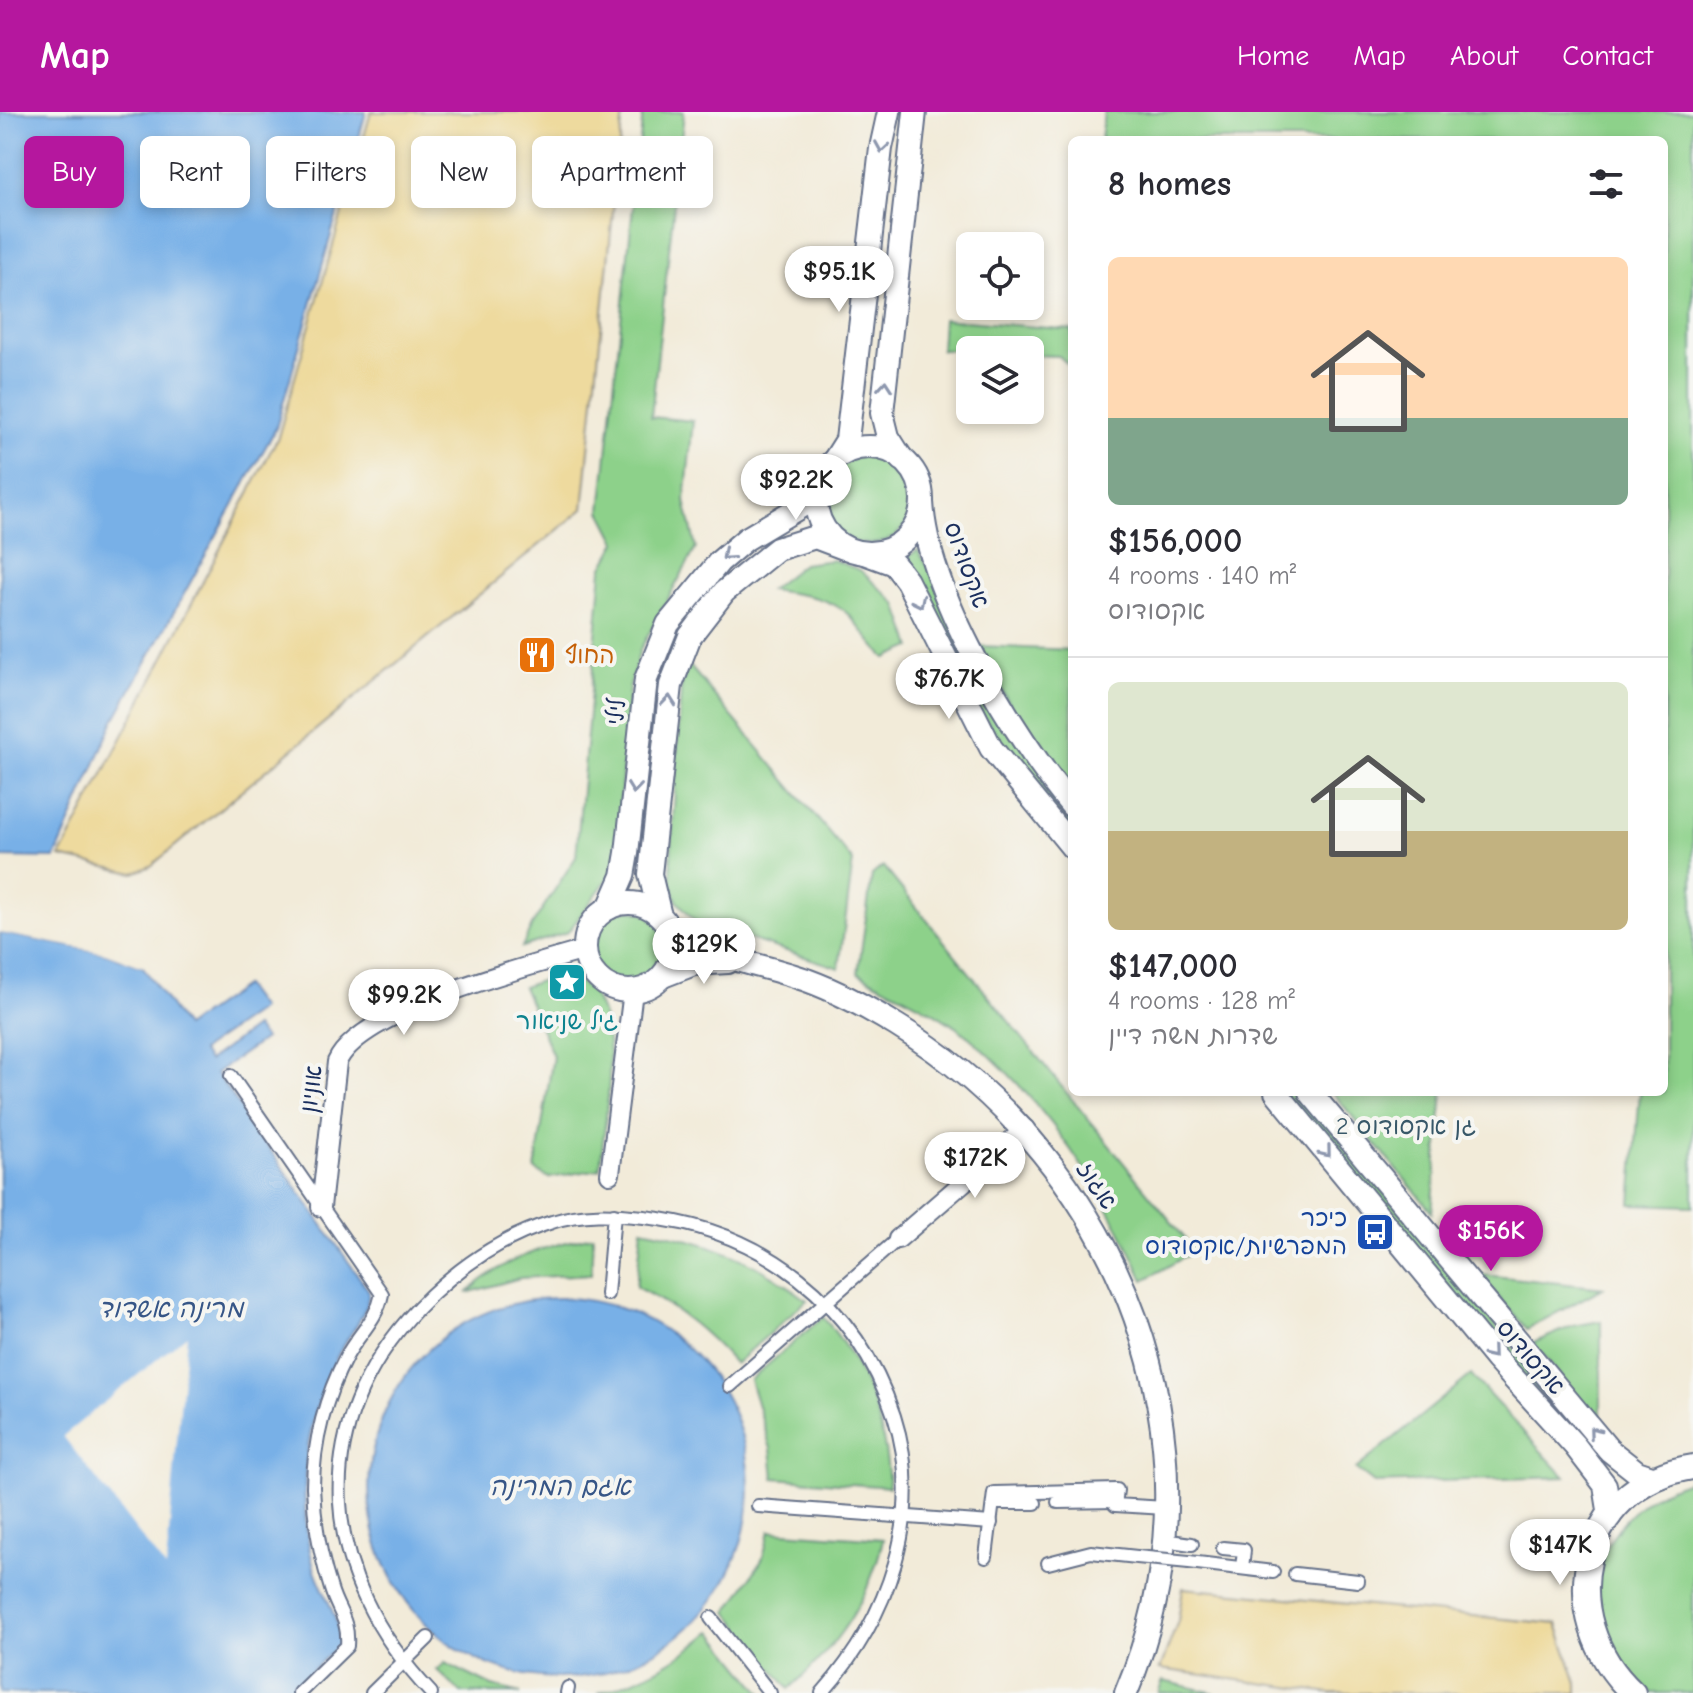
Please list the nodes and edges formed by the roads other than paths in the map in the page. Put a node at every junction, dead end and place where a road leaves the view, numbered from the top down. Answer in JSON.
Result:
{"nodes":[{"id":1,"x":889,"y":112,"type":"edge"},
{"id":2,"x":915,"y":112,"type":"edge"},
{"id":3,"x":835,"y":459,"type":"junction"},
{"id":4,"x":902,"y":459,"type":"junction"},
{"id":5,"x":815,"y":498,"type":"junction"},
{"id":6,"x":922,"y":502,"type":"junction"},
{"id":7,"x":854,"y":551,"type":"junction"},
{"id":8,"x":1068,"y":801,"type":"edge"},
{"id":9,"x":1068,"y":842,"type":"edge"},
{"id":10,"x":609,"y":908,"type":"junction"},
{"id":11,"x":664,"y":922,"type":"junction"},
{"id":12,"x":585,"y":950,"type":"junction"},
{"id":13,"x":741,"y":963,"type":"junction"},
{"id":14,"x":663,"y":976,"type":"junction"},
{"id":15,"x":633,"y":991,"type":"junction"},
{"id":16,"x":231,"y":1076,"type":"dead end"},
{"id":17,"x":1279,"y":1096,"type":"edge"},
{"id":18,"x":1313,"y":1096,"type":"edge"},
{"id":19,"x":1025,"y":1129,"type":"junction"},
{"id":20,"x":610,"y":1174,"type":"dead end"},
{"id":21,"x":321,"y":1207,"type":"junction"},
{"id":22,"x":614,"y":1214,"type":"junction"},
{"id":23,"x":898,"y":1239,"type":"joint"},
{"id":24,"x":607,"y":1294,"type":"dead end"},
{"id":25,"x":826,"y":1302,"type":"junction"},
{"id":26,"x":730,"y":1386,"type":"dead end"},
{"id":27,"x":1693,"y":1467,"type":"edge"},
{"id":28,"x":1655,"y":1478,"type":"junction"},
{"id":29,"x":1116,"y":1501,"type":"junction"},
{"id":30,"x":1058,"y":1502,"type":"dead end"},
{"id":31,"x":993,"y":1503,"type":"junction"},
{"id":32,"x":1035,"y":1503,"type":"dead end"},
{"id":33,"x":758,"y":1506,"type":"dead end"},
{"id":34,"x":1166,"y":1508,"type":"junction"},
{"id":35,"x":903,"y":1516,"type":"junction"},
{"id":36,"x":1610,"y":1516,"type":"junction"},
{"id":37,"x":991,"y":1523,"type":"junction"},
{"id":38,"x":1163,"y":1540,"type":"junction"},
{"id":39,"x":1192,"y":1544,"type":"dead end"},
{"id":40,"x":1223,"y":1548,"type":"dead end"},
{"id":41,"x":986,"y":1557,"type":"dead end"},
{"id":42,"x":1048,"y":1563,"type":"dead end"},
{"id":43,"x":1242,"y":1568,"type":"junction"},
{"id":44,"x":1273,"y":1572,"type":"dead end"},
{"id":45,"x":1295,"y":1574,"type":"dead end"},
{"id":46,"x":1358,"y":1581,"type":"dead end"},
{"id":47,"x":711,"y":1618,"type":"dead end"},
{"id":48,"x":428,"y":1638,"type":"dead end"},
{"id":49,"x":405,"y":1661,"type":"junction"},
{"id":50,"x":1604,"y":1662,"type":"junction"},
{"id":51,"x":299,"y":1693,"type":"edge"},
{"id":52,"x":372,"y":1693,"type":"edge"},
{"id":53,"x":431,"y":1693,"type":"edge"},
{"id":54,"x":770,"y":1693,"type":"edge"},
{"id":55,"x":822,"y":1693,"type":"edge"},
{"id":56,"x":1126,"y":1693,"type":"edge"},
{"id":57,"x":1601,"y":1693,"type":"edge"},
{"id":58,"x":1633,"y":1693,"type":"edge"}],
"edges":[{"from":1,"to":3,"type":"street","one_way":true},
{"from":4,"to":2,"type":"street","one_way":true},
{"from":3,"to":4,"type":"street"},
{"from":3,"to":5,"type":"street"},
{"from":4,"to":6,"type":"street"},
{"from":5,"to":7,"type":"street"},
{"from":5,"to":10,"type":"street","name":"לילי","one_way":true},
{"from":6,"to":7,"type":"street"},
{"from":6,"to":8,"type":"street","name":"אקסודוס"},
{"from":7,"to":9,"type":"street","one_way":true},
{"from":11,"to":7,"type":"street","one_way":true},
{"from":10,"to":11,"type":"street"},
{"from":10,"to":12,"type":"street"},
{"from":11,"to":13,"type":"street","name":"אגוז"},
{"from":11,"to":14,"type":"street"},
{"from":12,"to":15,"type":"street"},
{"from":12,"to":21,"type":"street","name":"אוניון"},
{"from":13,"to":14,"type":"street","name":"אגוז"},
{"from":13,"to":19,"type":"street","name":"אגוז"},
{"from":14,"to":15,"type":"street"},
{"from":15,"to":20,"type":"street"},
{"from":16,"to":21,"type":"street"},
{"from":17,"to":36,"type":"street","name":"אקסודוס","one_way":true},
{"from":28,"to":18,"type":"street","name":"אקסודוס","one_way":true},
{"from":19,"to":23,"type":"street"},
{"from":19,"to":34,"type":"street","name":"אגוז"},
{"from":21,"to":51,"type":"street"},
{"from":22,"to":24,"type":"street"},
{"from":22,"to":25,"type":"street"},
{"from":22,"to":49,"type":"street"},
{"from":23,"to":25,"type":"street"},
{"from":25,"to":26,"type":"street"},
{"from":25,"to":35,"type":"street"},
{"from":27,"to":28,"type":"main road"},
{"from":28,"to":36,"type":"main road"},
{"from":29,"to":30,"type":"street"},
{"from":29,"to":31,"type":"street"},
{"from":29,"to":34,"type":"street"},
{"from":31,"to":32,"type":"street"},
{"from":31,"to":37,"type":"street"},
{"from":33,"to":35,"type":"street"},
{"from":34,"to":38,"type":"street","name":"אגוז"},
{"from":35,"to":37,"type":"street"},
{"from":35,"to":55,"type":"street"},
{"from":36,"to":50,"type":"main road"},
{"from":37,"to":41,"type":"street"},
{"from":38,"to":39,"type":"street"},
{"from":38,"to":56,"type":"street","name":"אגוז"},
{"from":40,"to":43,"type":"street"},
{"from":42,"to":43,"type":"street","bridge":true},
{"from":43,"to":44,"type":"street"},
{"from":45,"to":46,"type":"street"},
{"from":47,"to":54,"type":"street"},
{"from":48,"to":49,"type":"street"},
{"from":49,"to":52,"type":"street"},
{"from":49,"to":53,"type":"street"},
{"from":50,"to":57,"type":"main road"},
{"from":50,"to":58,"type":"main road"}]}
